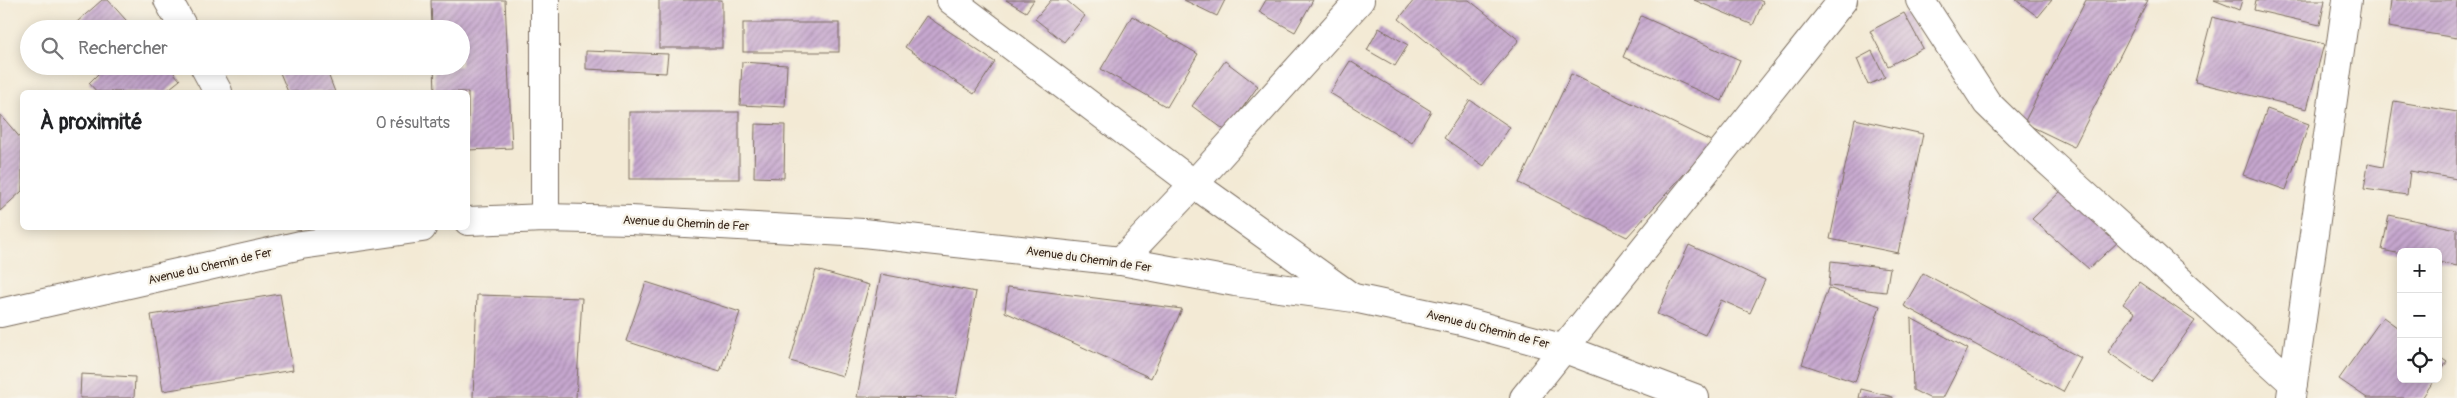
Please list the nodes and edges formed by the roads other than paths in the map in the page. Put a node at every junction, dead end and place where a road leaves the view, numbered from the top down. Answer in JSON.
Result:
{"nodes":[{"id":1,"x":168,"y":0,"type":"edge"},
{"id":2,"x":545,"y":0,"type":"edge"},
{"id":3,"x":951,"y":0,"type":"edge"},
{"id":4,"x":1360,"y":0,"type":"edge"},
{"id":5,"x":1843,"y":0,"type":"edge"},
{"id":6,"x":1920,"y":0,"type":"edge"},
{"id":7,"x":2347,"y":0,"type":"edge"},
{"id":8,"x":179,"y":20,"type":"edge"},
{"id":9,"x":209,"y":75,"type":"edge"},
{"id":10,"x":217,"y":90,"type":"edge"},
{"id":11,"x":1194,"y":184,"type":"junction"},
{"id":12,"x":545,"y":218,"type":"junction"},
{"id":13,"x":470,"y":221,"type":"edge"},
{"id":14,"x":390,"y":230,"type":"edge"},
{"id":15,"x":296,"y":236,"type":"edge"},
{"id":16,"x":1121,"y":261,"type":"junction"},
{"id":17,"x":1354,"y":298,"type":"junction"},
{"id":18,"x":0,"y":314,"type":"edge"},
{"id":19,"x":1565,"y":348,"type":"junction"},
{"id":20,"x":2292,"y":390,"type":"edge"},
{"id":21,"x":1524,"y":398,"type":"edge"},
{"id":22,"x":1695,"y":398,"type":"edge"}],
"edges":[{"from":1,"to":8,"type":"street"},
{"from":2,"to":12,"type":"street"},
{"from":3,"to":11,"type":"street"},
{"from":4,"to":11,"type":"street"},
{"from":5,"to":19,"type":"street"},
{"from":6,"to":20,"type":"street"},
{"from":7,"to":20,"type":"street"},
{"from":9,"to":10,"type":"street"},
{"from":11,"to":16,"type":"street"},
{"from":11,"to":17,"type":"street"},
{"from":12,"to":13,"type":"street","name":"Avenue du Chemin de Fer"},
{"from":12,"to":16,"type":"street","name":"Avenue du Chemin de Fer"},
{"from":14,"to":15,"type":"street","name":"Avenue du Chemin de Fer"},
{"from":15,"to":18,"type":"street","name":"Avenue du Chemin de Fer"},
{"from":16,"to":17,"type":"street","name":"Avenue du Chemin de Fer"},
{"from":17,"to":19,"type":"street","name":"Avenue du Chemin de Fer"},
{"from":19,"to":21,"type":"street"},
{"from":19,"to":22,"type":"street","name":"Avenue du Chemin de Fer"}]}
